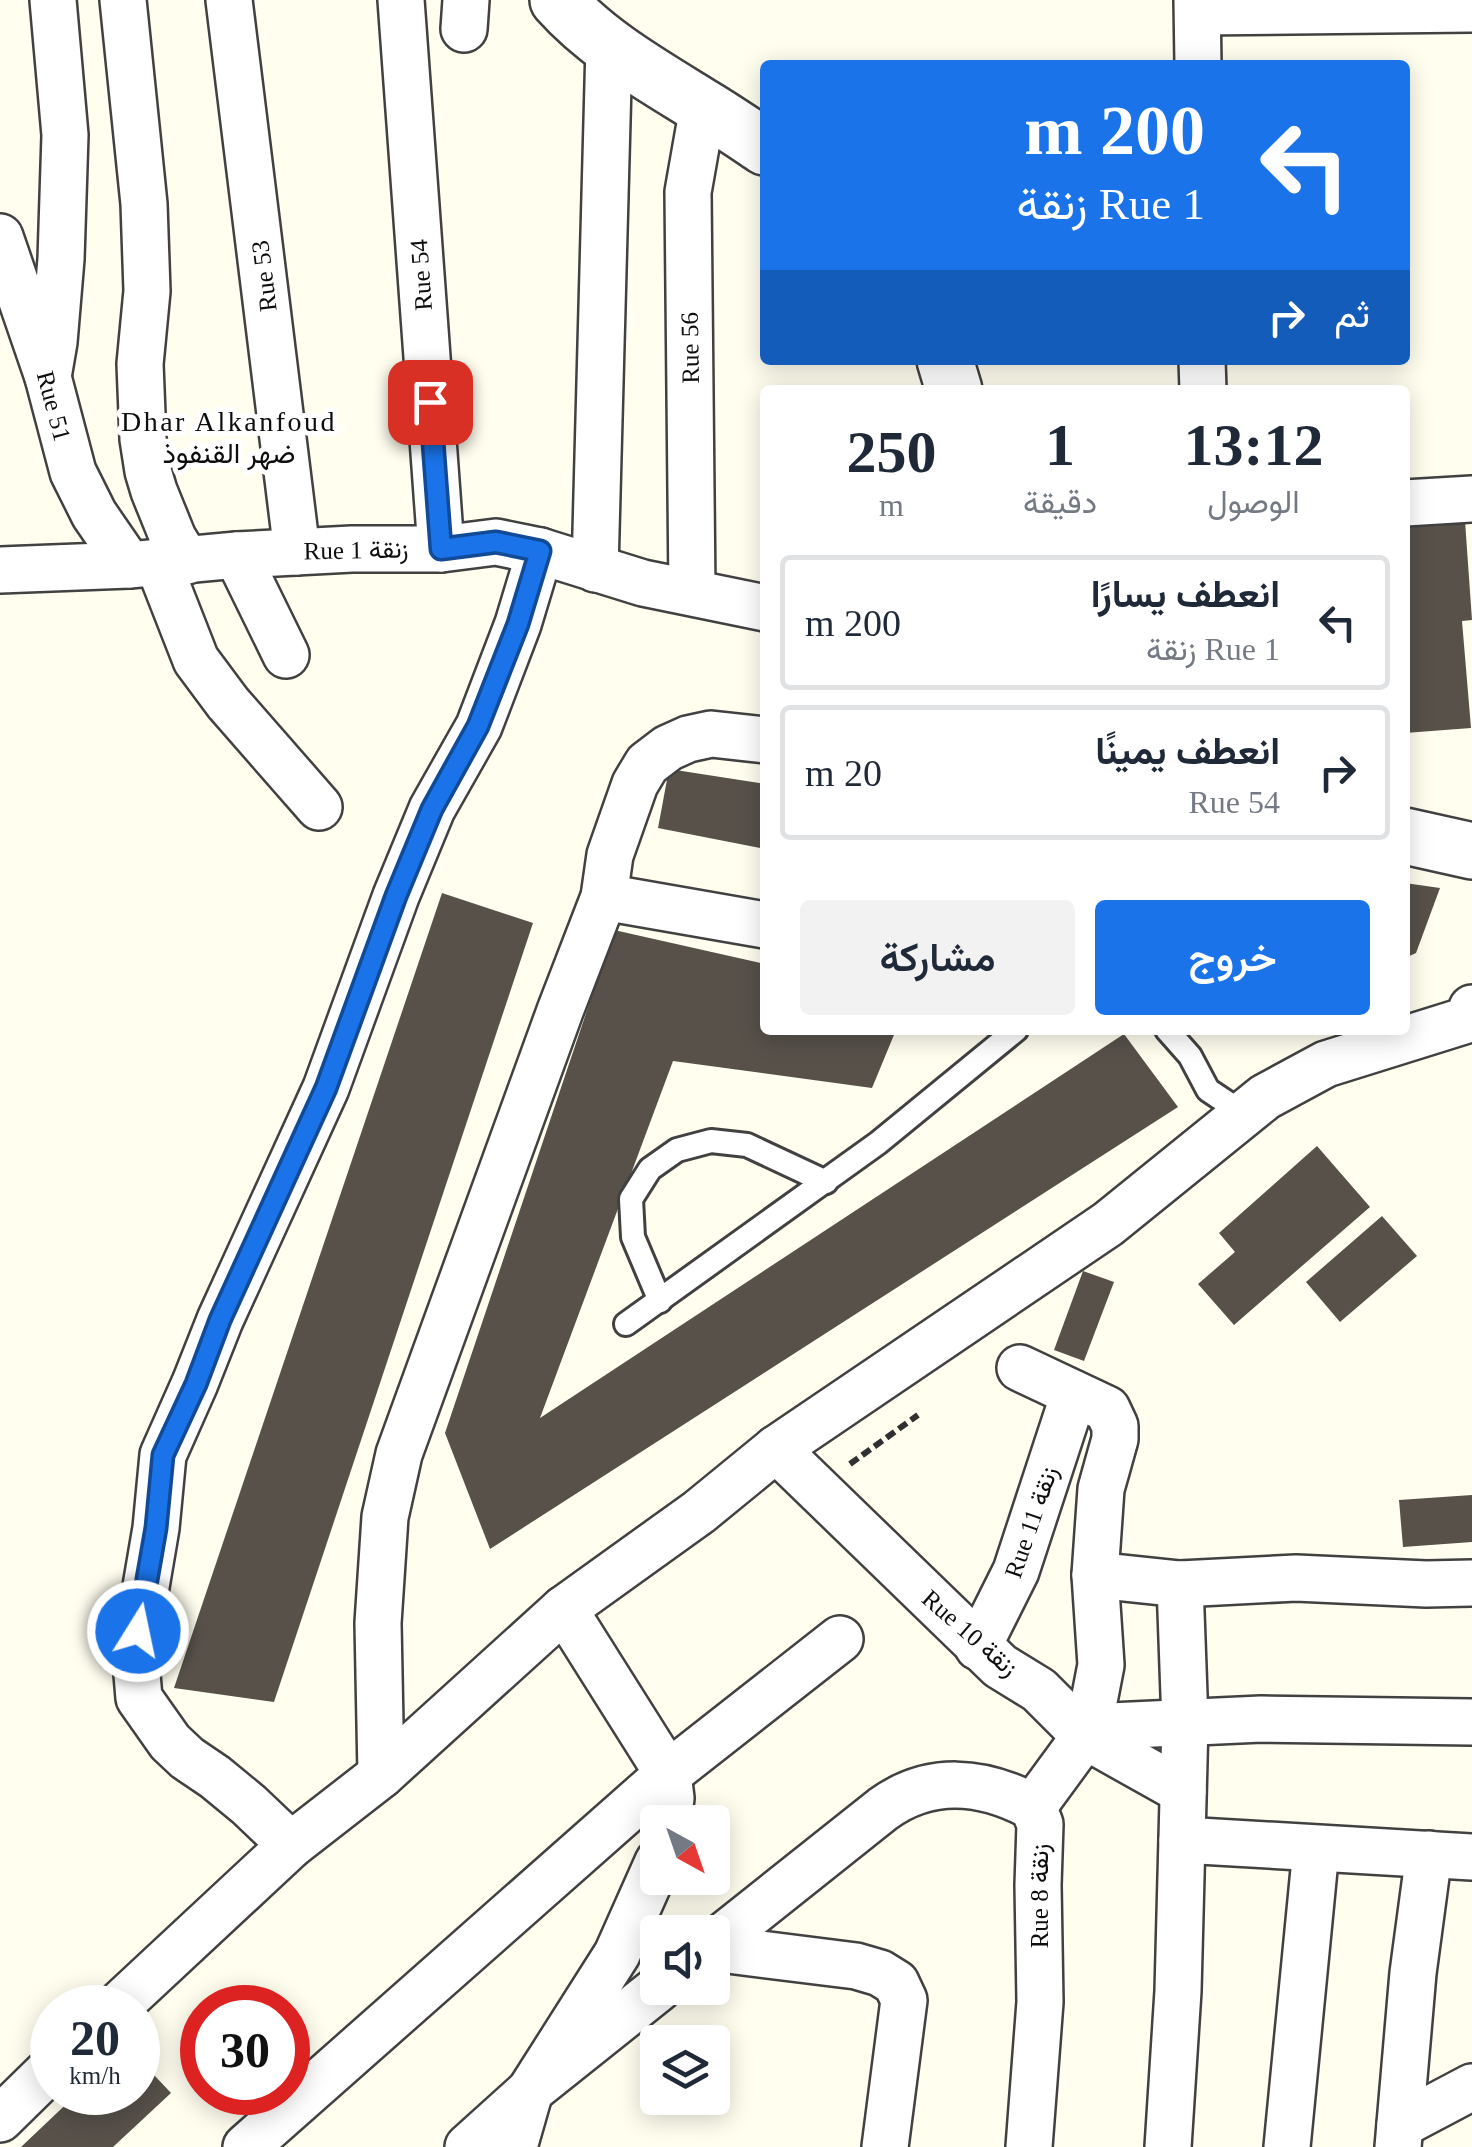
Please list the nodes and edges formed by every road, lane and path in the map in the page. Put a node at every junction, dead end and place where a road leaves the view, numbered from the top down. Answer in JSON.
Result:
{"nodes":[{"id":1,"x":52,"y":0,"type":"edge"},
{"id":2,"x":124,"y":0,"type":"edge"},
{"id":3,"x":228,"y":0,"type":"edge"},
{"id":4,"x":401,"y":0,"type":"edge"},
{"id":5,"x":558,"y":0,"type":"edge"},
{"id":6,"x":1472,"y":5,"type":"edge"},
{"id":7,"x":1197,"y":6,"type":"edge"},
{"id":8,"x":609,"y":46,"type":"junction"},
{"id":9,"x":1198,"y":60,"type":"edge"},
{"id":10,"x":704,"y":106,"type":"junction"},
{"id":11,"x":760,"y":145,"type":"edge"},
{"id":12,"x":0,"y":237,"type":"edge"},
{"id":13,"x":48,"y":378,"type":"junction"},
{"id":14,"x":1472,"y":499,"type":"edge"},
{"id":15,"x":1410,"y":503,"type":"edge"},
{"id":16,"x":441,"y":549,"type":"junction"},
{"id":17,"x":540,"y":551,"type":"junction"},
{"id":18,"x":297,"y":552,"type":"junction"},
{"id":19,"x":238,"y":554,"type":"junction"},
{"id":20,"x":158,"y":563,"type":"junction"},
{"id":21,"x":594,"y":569,"type":"junction"},
{"id":22,"x":0,"y":570,"type":"edge"},
{"id":23,"x":692,"y":592,"type":"junction"},
{"id":24,"x":760,"y":607,"type":"edge"},
{"id":25,"x":286,"y":655,"type":"dead end"},
{"id":26,"x":760,"y":739,"type":"edge"},
{"id":27,"x":319,"y":807,"type":"dead end"},
{"id":28,"x":1410,"y":837,"type":"edge"},
{"id":29,"x":1472,"y":851,"type":"edge"},
{"id":30,"x":604,"y":896,"type":"junction"},
{"id":31,"x":760,"y":924,"type":"edge"},
{"id":32,"x":1471,"y":1016,"type":"edge"},
{"id":33,"x":1010,"y":1035,"type":"edge"},
{"id":34,"x":1171,"y":1035,"type":"edge"},
{"id":35,"x":1375,"y":1035,"type":"edge"},
{"id":36,"x":1404,"y":1041,"type":"junction"},
{"id":37,"x":1244,"y":1114,"type":"junction"},
{"id":38,"x":826,"y":1182,"type":"junction"},
{"id":39,"x":660,"y":1300,"type":"junction"},
{"id":40,"x":626,"y":1324,"type":"dead end"},
{"id":41,"x":1020,"y":1368,"type":"dead end"},
{"id":42,"x":1074,"y":1394,"type":"junction"},
{"id":43,"x":776,"y":1449,"type":"junction"},
{"id":44,"x":1094,"y":1575,"type":"junction"},
{"id":45,"x":1472,"y":1583,"type":"edge"},
{"id":46,"x":1180,"y":1584,"type":"junction"},
{"id":47,"x":564,"y":1609,"type":"junction"},
{"id":48,"x":840,"y":1639,"type":"dead end"},
{"id":49,"x":978,"y":1647,"type":"junction"},
{"id":50,"x":1472,"y":1722,"type":"edge"},
{"id":51,"x":1185,"y":1723,"type":"junction"},
{"id":52,"x":1087,"y":1731,"type":"junction"},
{"id":53,"x":668,"y":1774,"type":"junction"},
{"id":54,"x":380,"y":1775,"type":"junction"},
{"id":55,"x":1183,"y":1791,"type":"junction"},
{"id":56,"x":670,"y":1805,"type":"edge"},
{"id":57,"x":1033,"y":1806,"type":"junction"},
{"id":58,"x":1182,"y":1840,"type":"junction"},
{"id":59,"x":290,"y":1845,"type":"junction"},
{"id":60,"x":1316,"y":1849,"type":"junction"},
{"id":61,"x":1450,"y":1856,"type":"edge"},
{"id":62,"x":643,"y":1895,"type":"edge"},
{"id":63,"x":730,"y":1932,"type":"edge"},
{"id":64,"x":730,"y":1948,"type":"edge"},
{"id":65,"x":141,"y":1985,"type":"edge"},
{"id":66,"x":640,"y":2003,"type":"edge"},
{"id":67,"x":1472,"y":2087,"type":"edge"},
{"id":68,"x":30,"y":2090,"type":"edge"},
{"id":69,"x":530,"y":2091,"type":"junction"},
{"id":70,"x":0,"y":2119,"type":"edge"},
{"id":71,"x":1399,"y":2136,"type":"edge"},
{"id":72,"x":246,"y":2147,"type":"edge"},
{"id":73,"x":468,"y":2147,"type":"edge"},
{"id":74,"x":514,"y":2147,"type":"edge"},
{"id":75,"x":885,"y":2147,"type":"edge"},
{"id":76,"x":1029,"y":2147,"type":"edge"},
{"id":77,"x":1168,"y":2147,"type":"edge"},
{"id":78,"x":1287,"y":2147,"type":"edge"}],
"edges":[{"from":1,"to":13,"type":"street"},
{"from":2,"to":20,"type":"street"},
{"from":3,"to":18,"type":"street","name":"Rue 53"},
{"from":4,"to":16,"type":"street","name":"Rue 54"},
{"from":5,"to":8,"type":"street"},
{"from":6,"to":7,"type":"street"},
{"from":7,"to":9,"type":"street"},
{"from":8,"to":10,"type":"street"},
{"from":8,"to":21,"type":"street"},
{"from":10,"to":11,"type":"street"},
{"from":10,"to":23,"type":"street","name":"Rue 56"},
{"from":12,"to":13,"type":"street","name":"Rue 51"},
{"from":13,"to":20,"type":"street","name":"Rue 51"},
{"from":14,"to":15,"type":"street"},
{"from":16,"to":17,"type":"street","name":"Rue 1 زنقة"},
{"from":16,"to":18,"type":"street","name":"Rue 1 زنقة"},
{"from":17,"to":21,"type":"street","name":"Rue 1 زنقة"},
{"from":17,"to":59,"type":"street"},
{"from":18,"to":19,"type":"street","name":"Rue 1 زنقة"},
{"from":19,"to":20,"type":"street","name":"Rue 1 زنقة"},
{"from":19,"to":25,"type":"street"},
{"from":20,"to":22,"type":"street","name":"Rue 1 زنقة"},
{"from":20,"to":27,"type":"street"},
{"from":21,"to":23,"type":"street","name":"Rue 1 زنقة"},
{"from":23,"to":24,"type":"street","name":"Rue 1 زنقة"},
{"from":26,"to":30,"type":"street"},
{"from":28,"to":29,"type":"street"},
{"from":30,"to":31,"type":"street"},
{"from":30,"to":54,"type":"street"},
{"from":32,"to":36,"type":"street"},
{"from":33,"to":38,"type":"lane"},
{"from":34,"to":37,"type":"lane"},
{"from":35,"to":36,"type":"street"},
{"from":36,"to":37,"type":"street"},
{"from":37,"to":43,"type":"street"},
{"from":38,"to":39,"type":"lane"},
{"from":38,"to":39,"type":"lane"},
{"from":39,"to":40,"type":"lane"},
{"from":41,"to":42,"type":"street"},
{"from":42,"to":44,"type":"street"},
{"from":42,"to":49,"type":"street","name":"Rue 11 زنقة"},
{"from":43,"to":47,"type":"street"},
{"from":43,"to":49,"type":"street","name":"Rue 10 زنقة"},
{"from":44,"to":46,"type":"street"},
{"from":44,"to":52,"type":"street"},
{"from":45,"to":46,"type":"street"},
{"from":46,"to":51,"type":"street"},
{"from":47,"to":53,"type":"street"},
{"from":47,"to":54,"type":"street"},
{"from":48,"to":53,"type":"street"},
{"from":49,"to":52,"type":"street","name":"Rue 10 زنقة"},
{"from":50,"to":51,"type":"street"},
{"from":51,"to":52,"type":"street"},
{"from":51,"to":55,"type":"street"},
{"from":52,"to":55,"type":"street","name":"Rue 10 زنقة"},
{"from":52,"to":57,"type":"street"},
{"from":53,"to":56,"type":"street"},
{"from":53,"to":72,"type":"street"},
{"from":54,"to":59,"type":"street"},
{"from":55,"to":58,"type":"street"},
{"from":57,"to":63,"type":"street","name":"Rue 8 زنقة"},
{"from":57,"to":76,"type":"street","name":"Rue 8 زنقة"},
{"from":58,"to":60,"type":"street"},
{"from":58,"to":77,"type":"street"},
{"from":59,"to":65,"type":"street"},
{"from":60,"to":61,"type":"street"},
{"from":60,"to":78,"type":"street"},
{"from":61,"to":71,"type":"street"},
{"from":62,"to":69,"type":"street"},
{"from":64,"to":75,"type":"street"},
{"from":66,"to":69,"type":"street"},
{"from":67,"to":71,"type":"street"},
{"from":68,"to":70,"type":"street"},
{"from":69,"to":73,"type":"street"},
{"from":69,"to":74,"type":"street"}]}
